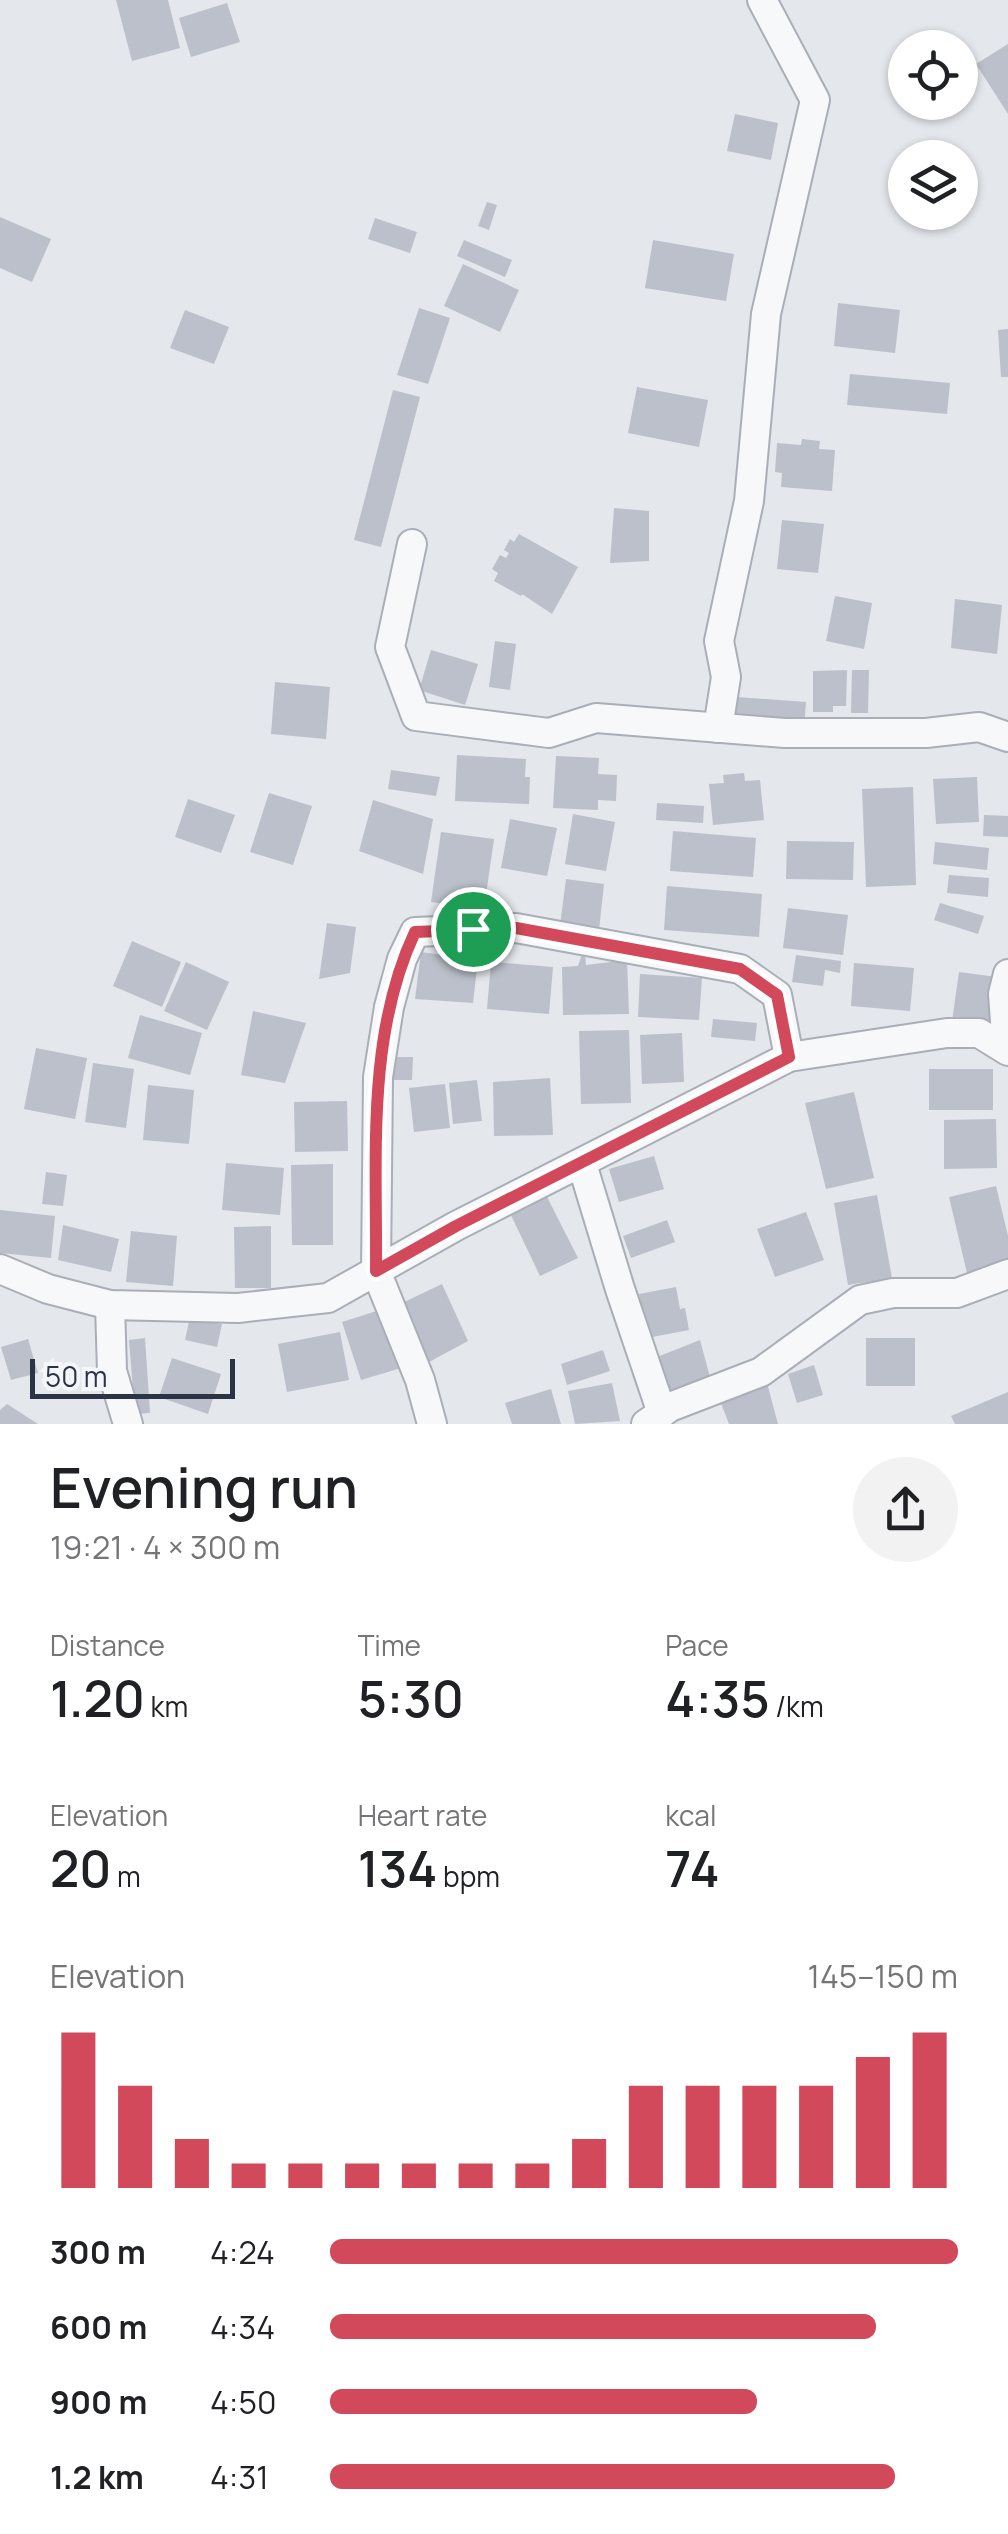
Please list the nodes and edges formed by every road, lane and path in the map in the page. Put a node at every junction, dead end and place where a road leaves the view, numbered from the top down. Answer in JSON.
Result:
{"nodes":[{"id":1,"x":762,"y":0,"type":"edge"},
{"id":2,"x":412,"y":544,"type":"dead end"},
{"id":3,"x":718,"y":728,"type":"junction"},
{"id":4,"x":1008,"y":737,"type":"edge"},
{"id":5,"x":1008,"y":974,"type":"edge"},
{"id":6,"x":1008,"y":1050,"type":"edge"},
{"id":7,"x":789,"y":1057,"type":"junction"},
{"id":8,"x":582,"y":1164,"type":"junction"},
{"id":9,"x":0,"y":1269,"type":"edge"},
{"id":10,"x":376,"y":1271,"type":"junction"},
{"id":11,"x":1008,"y":1274,"type":"edge"},
{"id":12,"x":110,"y":1305,"type":"junction"},
{"id":13,"x":654,"y":1418,"type":"edge"},
{"id":14,"x":128,"y":1424,"type":"edge"},
{"id":15,"x":432,"y":1424,"type":"edge"}],
"edges":[{"from":1,"to":3,"type":"street"},
{"from":2,"to":3,"type":"street"},
{"from":3,"to":4,"type":"street"},
{"from":5,"to":6,"type":"street"},
{"from":6,"to":7,"type":"street"},
{"from":7,"to":8,"type":"street"},
{"from":7,"to":10,"type":"street"},
{"from":8,"to":10,"type":"street"},
{"from":8,"to":13,"type":"street"},
{"from":9,"to":12,"type":"street"},
{"from":10,"to":12,"type":"street"},
{"from":10,"to":15,"type":"street"},
{"from":11,"to":13,"type":"street"},
{"from":12,"to":14,"type":"street"}]}
